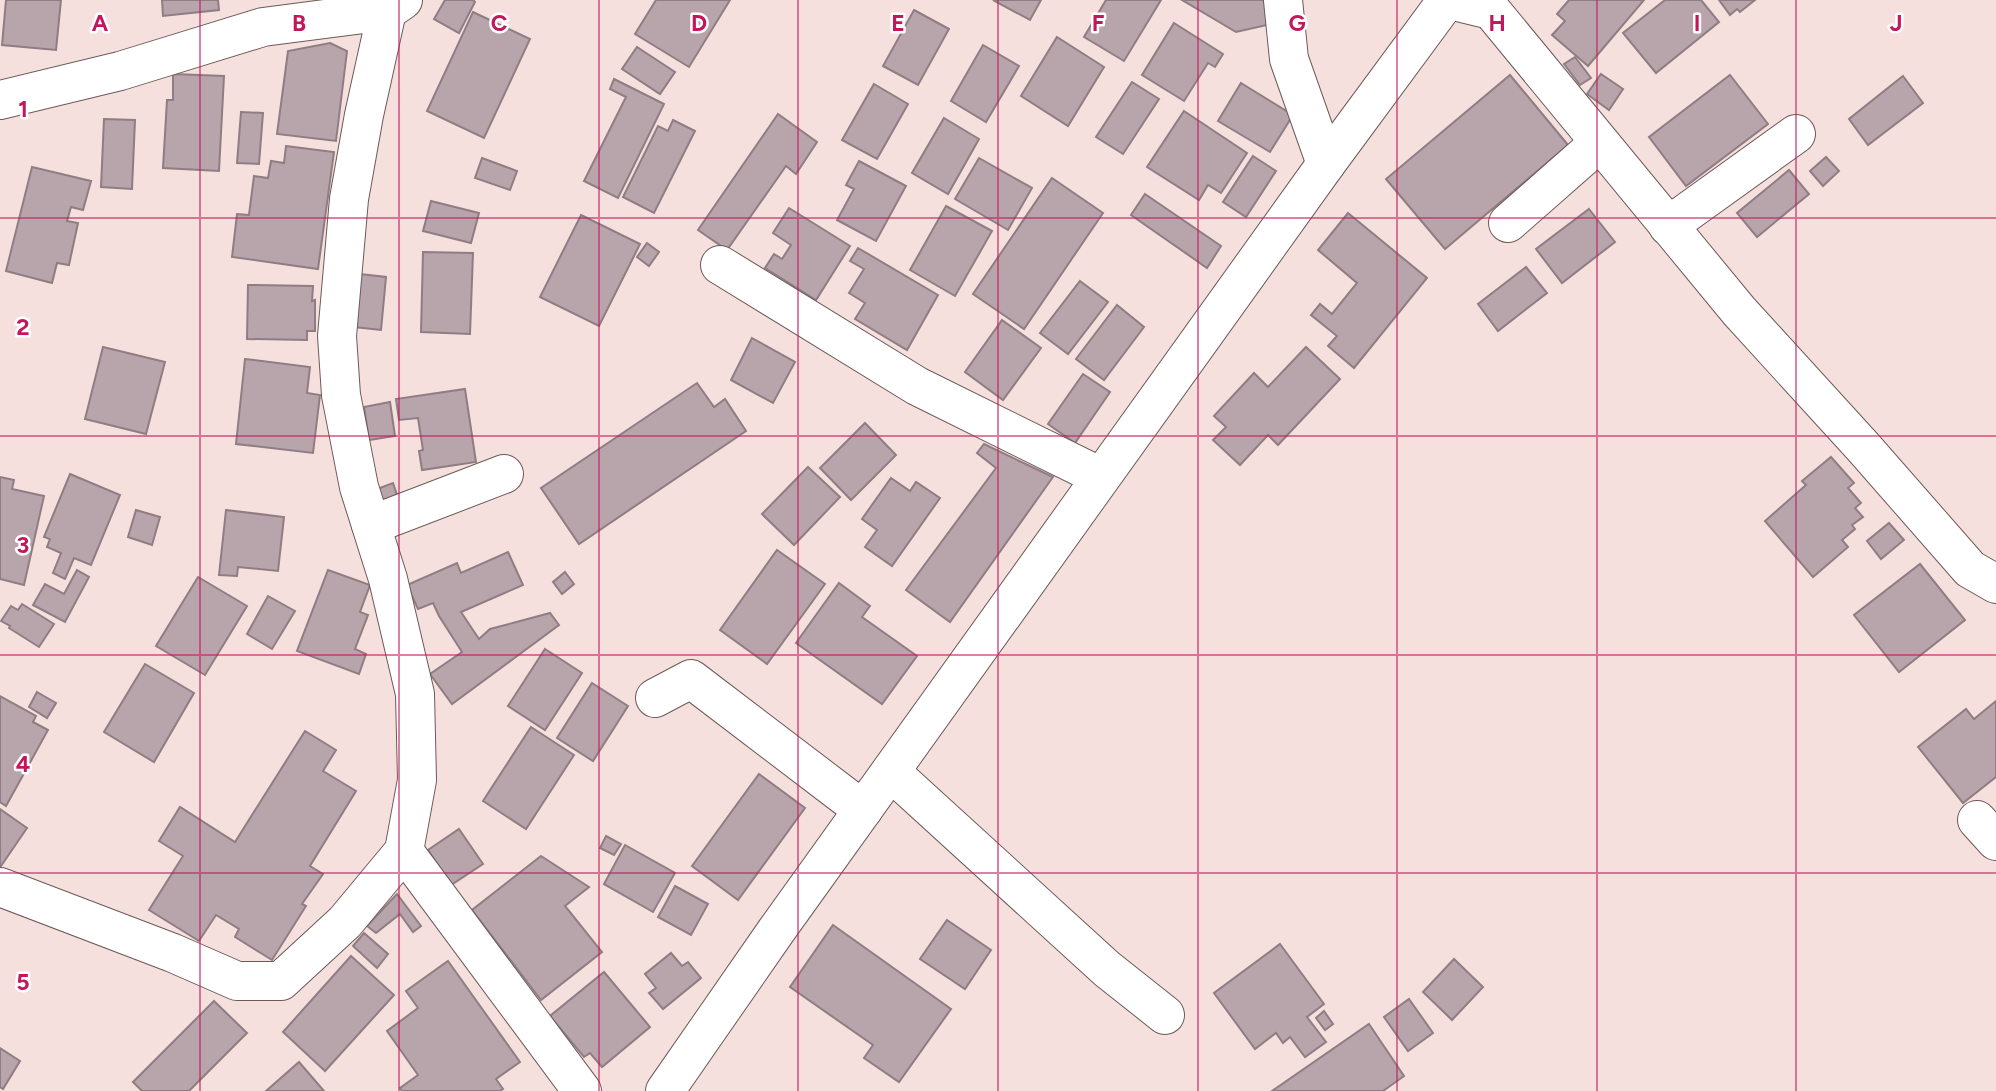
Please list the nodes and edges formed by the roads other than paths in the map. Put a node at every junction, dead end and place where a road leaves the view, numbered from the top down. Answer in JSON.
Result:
{"nodes":[{"id":1,"x":1283,"y":0,"type":"edge"},
{"id":2,"x":1449,"y":0,"type":"edge"},
{"id":3,"x":395,"y":5,"type":"edge"},
{"id":4,"x":0,"y":100,"type":"edge"},
{"id":5,"x":1796,"y":134,"type":"dead end"},
{"id":6,"x":1599,"y":143,"type":"junction"},
{"id":7,"x":1326,"y":164,"type":"junction"},
{"id":8,"x":1508,"y":223,"type":"dead end"},
{"id":9,"x":1668,"y":226,"type":"junction"},
{"id":10,"x":720,"y":265,"type":"dead end"},
{"id":11,"x":504,"y":474,"type":"dead end"},
{"id":12,"x":1101,"y":477,"type":"junction"},
{"id":13,"x":371,"y":525,"type":"junction"},
{"id":14,"x":1996,"y":583,"type":"edge"},
{"id":15,"x":655,"y":698,"type":"dead end"},
{"id":16,"x":891,"y":772,"type":"junction"},
{"id":17,"x":863,"y":810,"type":"junction"},
{"id":18,"x":404,"y":851,"type":"junction"},
{"id":19,"x":1,"y":890,"type":"edge"},
{"id":20,"x":1165,"y":1015,"type":"dead end"},
{"id":21,"x":582,"y":1091,"type":"edge"},
{"id":22,"x":665,"y":1091,"type":"edge"}],
"edges":[{"from":1,"to":7,"type":"street"},
{"from":2,"to":6,"type":"street"},
{"from":2,"to":7,"type":"street"},
{"from":3,"to":4,"type":"street"},
{"from":3,"to":13,"type":"street"},
{"from":5,"to":9,"type":"street"},
{"from":6,"to":8,"type":"street"},
{"from":6,"to":9,"type":"street"},
{"from":7,"to":12,"type":"street"},
{"from":9,"to":14,"type":"street"},
{"from":10,"to":12,"type":"street"},
{"from":11,"to":13,"type":"street"},
{"from":12,"to":16,"type":"street"},
{"from":13,"to":18,"type":"street"},
{"from":15,"to":17,"type":"street"},
{"from":16,"to":17,"type":"street"},
{"from":16,"to":20,"type":"street"},
{"from":17,"to":22,"type":"street"},
{"from":18,"to":19,"type":"street"},
{"from":18,"to":21,"type":"street"}]}
